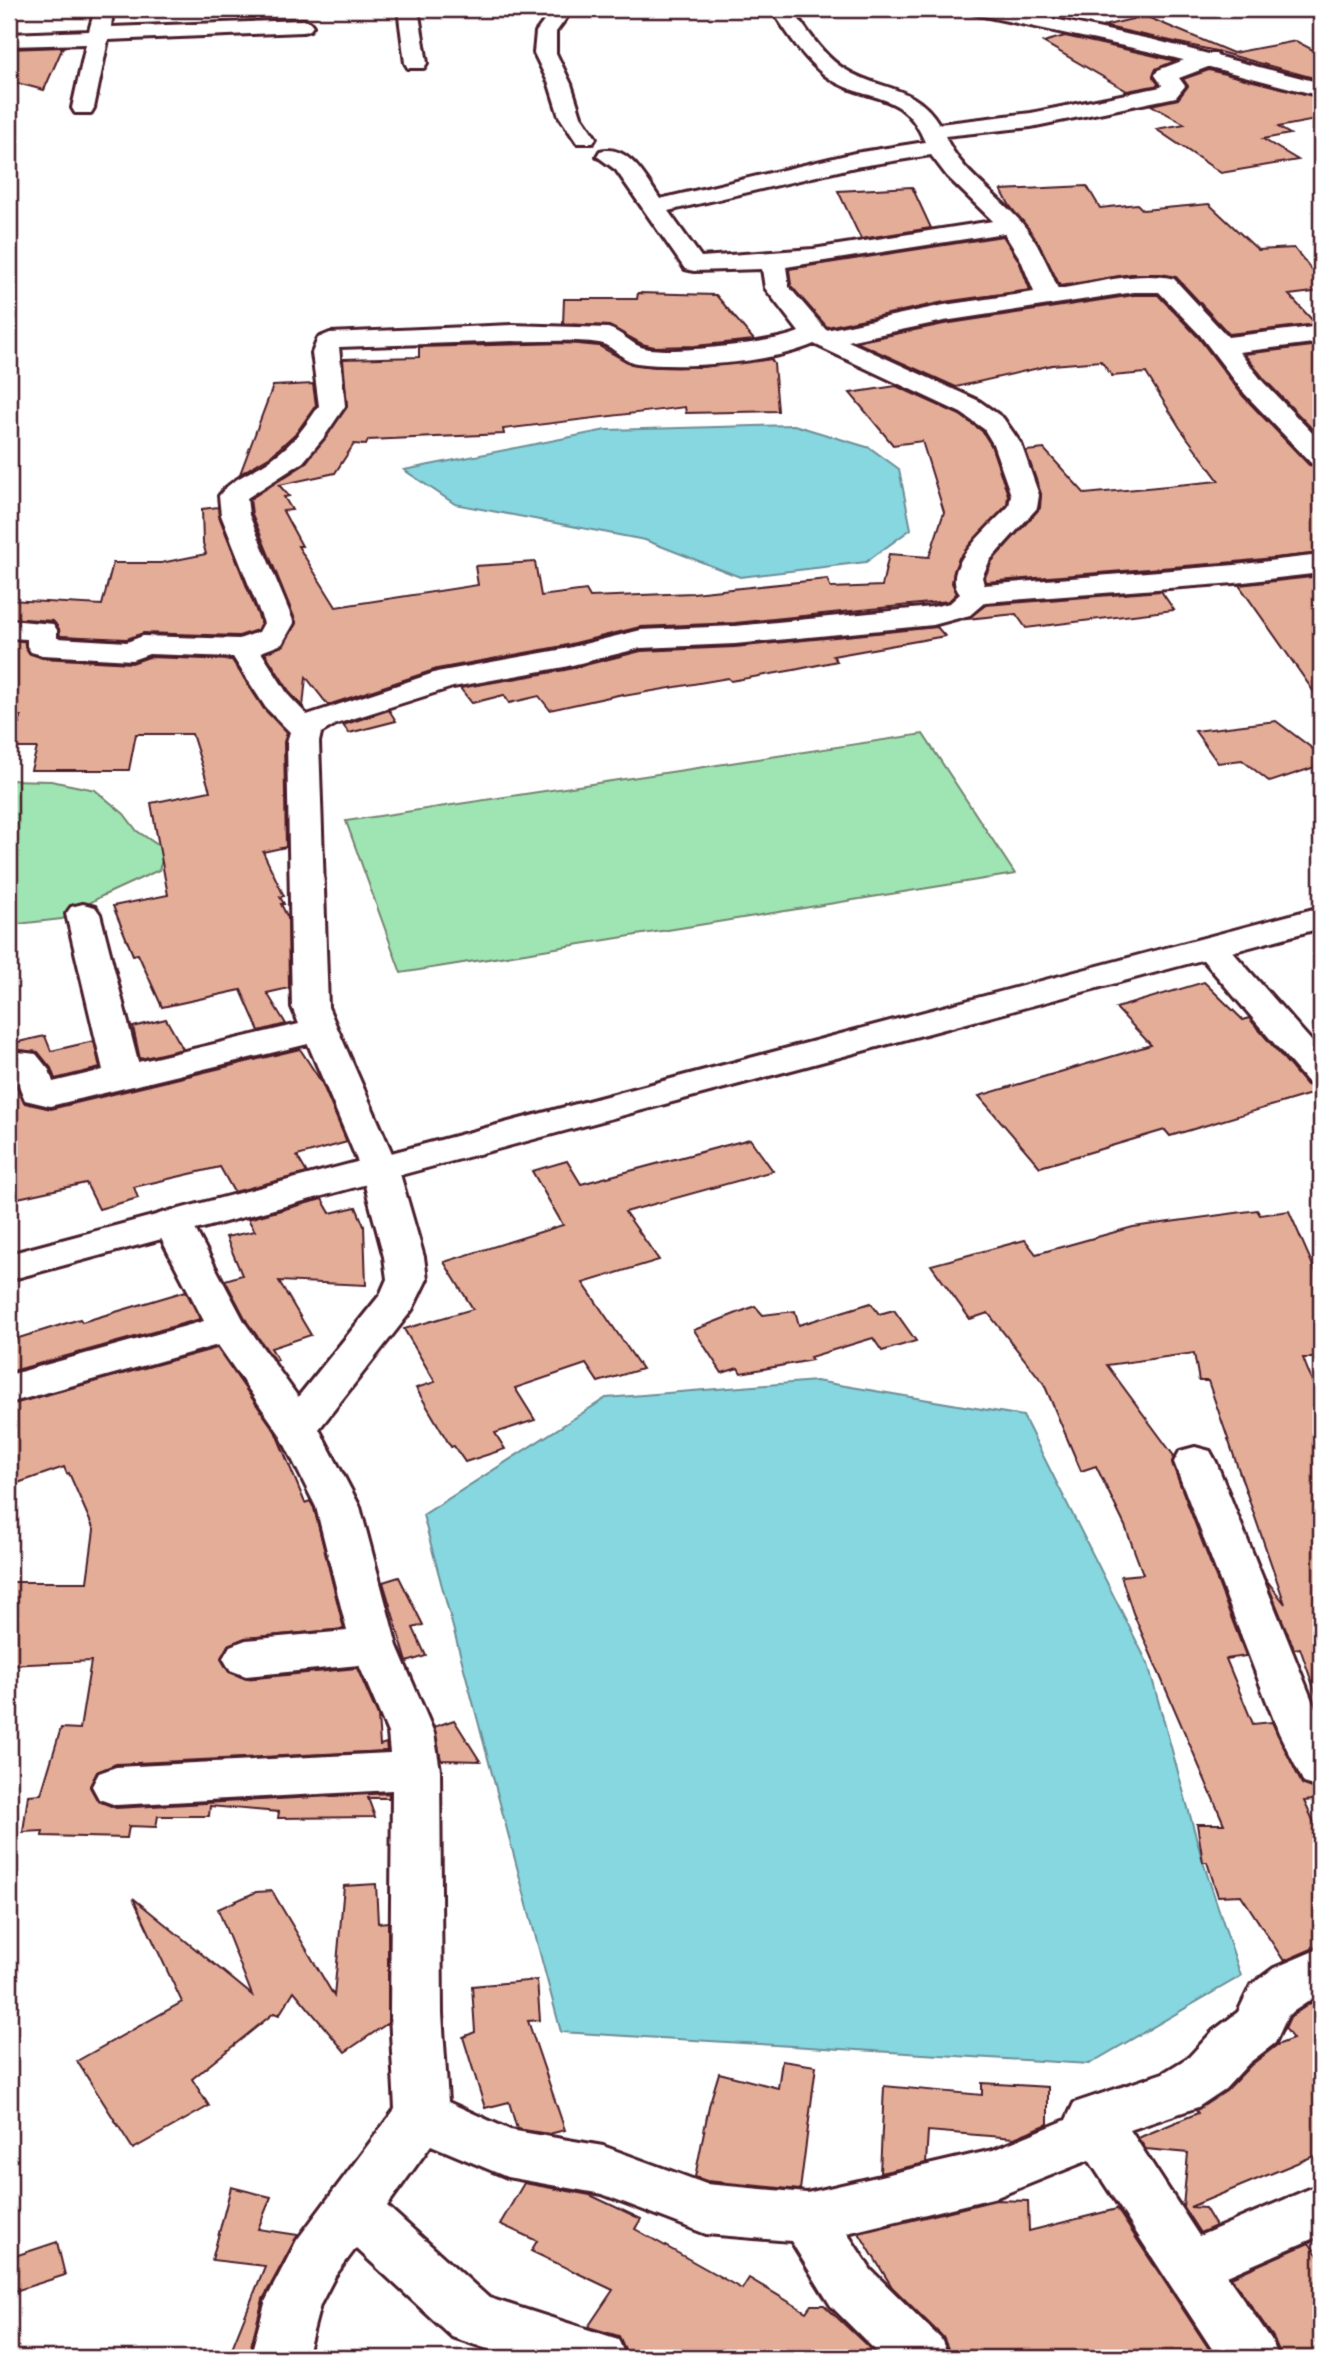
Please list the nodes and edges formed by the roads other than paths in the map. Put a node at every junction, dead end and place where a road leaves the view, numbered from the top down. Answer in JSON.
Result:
{"nodes":[{"id":1,"x":105,"y":9,"type":"edge"},
{"id":2,"x":408,"y":9,"type":"edge"},
{"id":3,"x":563,"y":9,"type":"edge"},
{"id":4,"x":781,"y":9,"type":"edge"},
{"id":5,"x":979,"y":9,"type":"edge"},
{"id":6,"x":302,"y":18,"type":"edge"},
{"id":7,"x":98,"y":36,"type":"junction"},
{"id":8,"x":9,"y":40,"type":"edge"},
{"id":9,"x":305,"y":49,"type":"dead end"},
{"id":10,"x":1208,"y":59,"type":"junction"},
{"id":11,"x":416,"y":63,"type":"dead end"},
{"id":12,"x":1321,"y":90,"type":"edge"},
{"id":13,"x":83,"y":108,"type":"dead end"},
{"id":14,"x":585,"y":138,"type":"dead end"},
{"id":15,"x":934,"y":139,"type":"junction"},
{"id":16,"x":608,"y":156,"type":"dead end"},
{"id":17,"x":664,"y":205,"type":"dead end"},
{"id":18,"x":1011,"y":225,"type":"junction"},
{"id":19,"x":773,"y":261,"type":"junction"},
{"id":20,"x":1049,"y":299,"type":"junction"},
{"id":21,"x":1321,"y":334,"type":"edge"},
{"id":22,"x":814,"y":335,"type":"junction"},
{"id":23,"x":1221,"y":346,"type":"junction"},
{"id":24,"x":1321,"y":457,"type":"edge"},
{"id":25,"x":1321,"y":564,"type":"edge"},
{"id":26,"x":977,"y":594,"type":"junction"},
{"id":27,"x":9,"y":629,"type":"edge"},
{"id":28,"x":242,"y":648,"type":"junction"},
{"id":29,"x":306,"y":729,"type":"junction"},
{"id":30,"x":83,"y":914,"type":"dead end"},
{"id":31,"x":1321,"y":917,"type":"edge"},
{"id":32,"x":1210,"y":947,"type":"junction"},
{"id":33,"x":322,"y":1030,"type":"junction"},
{"id":34,"x":9,"y":1062,"type":"edge"},
{"id":35,"x":1321,"y":1075,"type":"edge"},
{"id":36,"x":123,"y":1076,"type":"junction"},
{"id":37,"x":379,"y":1167,"type":"junction"},
{"id":38,"x":173,"y":1223,"type":"junction"},
{"id":39,"x":9,"y":1267,"type":"edge"},
{"id":40,"x":229,"y":1328,"type":"junction"},
{"id":41,"x":9,"y":1389,"type":"edge"},
{"id":42,"x":297,"y":1427,"type":"junction"},
{"id":43,"x":1195,"y":1462,"type":"dead end"},
{"id":44,"x":374,"y":1646,"type":"junction"},
{"id":45,"x":246,"y":1658,"type":"dead end"},
{"id":46,"x":416,"y":1770,"type":"junction"},
{"id":47,"x":1321,"y":1770,"type":"edge"},
{"id":48,"x":116,"y":1786,"type":"dead end"},
{"id":49,"x":1321,"y":1969,"type":"edge"},
{"id":50,"x":422,"y":2115,"type":"junction"},
{"id":51,"x":1093,"y":2119,"type":"junction"},
{"id":52,"x":1321,"y":2209,"type":"edge"},
{"id":53,"x":353,"y":2210,"type":"junction"},
{"id":54,"x":807,"y":2218,"type":"junction"},
{"id":55,"x":1188,"y":2267,"type":"junction"},
{"id":56,"x":278,"y":2358,"type":"edge"},
{"id":57,"x":598,"y":2358,"type":"edge"},
{"id":58,"x":922,"y":2358,"type":"edge"},
{"id":59,"x":1251,"y":2358,"type":"edge"}],
"edges":[{"from":1,"to":7,"type":"street"},
{"from":2,"to":11,"type":"street"},
{"from":3,"to":14,"type":"street"},
{"from":4,"to":15,"type":"street"},
{"from":5,"to":10,"type":"street"},
{"from":6,"to":7,"type":"street"},
{"from":6,"to":9,"type":"street"},
{"from":7,"to":8,"type":"street"},
{"from":7,"to":13,"type":"street"},
{"from":10,"to":12,"type":"street"},
{"from":10,"to":15,"type":"street"},
{"from":15,"to":17,"type":"street"},
{"from":15,"to":18,"type":"street"},
{"from":16,"to":19,"type":"street"},
{"from":18,"to":19,"type":"street"},
{"from":18,"to":20,"type":"street"},
{"from":19,"to":22,"type":"street"},
{"from":20,"to":22,"type":"street"},
{"from":20,"to":23,"type":"street"},
{"from":21,"to":23,"type":"street"},
{"from":22,"to":26,"type":"street"},
{"from":22,"to":28,"type":"street"},
{"from":23,"to":24,"type":"street"},
{"from":25,"to":26,"type":"street"},
{"from":26,"to":29,"type":"street"},
{"from":27,"to":28,"type":"street"},
{"from":28,"to":29,"type":"street"},
{"from":29,"to":33,"type":"street"},
{"from":30,"to":36,"type":"street"},
{"from":31,"to":32,"type":"street"},
{"from":32,"to":35,"type":"street"},
{"from":32,"to":37,"type":"street"},
{"from":33,"to":36,"type":"street"},
{"from":33,"to":37,"type":"street"},
{"from":34,"to":36,"type":"street"},
{"from":37,"to":38,"type":"street"},
{"from":37,"to":42,"type":"street"},
{"from":38,"to":39,"type":"street"},
{"from":38,"to":40,"type":"street"},
{"from":40,"to":41,"type":"street"},
{"from":40,"to":42,"type":"street"},
{"from":42,"to":44,"type":"street"},
{"from":43,"to":47,"type":"street"},
{"from":44,"to":45,"type":"street"},
{"from":44,"to":46,"type":"street"},
{"from":46,"to":48,"type":"street"},
{"from":46,"to":50,"type":"street"},
{"from":49,"to":51,"type":"street"},
{"from":50,"to":53,"type":"street"},
{"from":50,"to":54,"type":"street"},
{"from":51,"to":54,"type":"street"},
{"from":51,"to":55,"type":"street"},
{"from":52,"to":55,"type":"street"},
{"from":53,"to":56,"type":"street"},
{"from":53,"to":57,"type":"street"},
{"from":54,"to":58,"type":"street"},
{"from":55,"to":59,"type":"street"}]}
